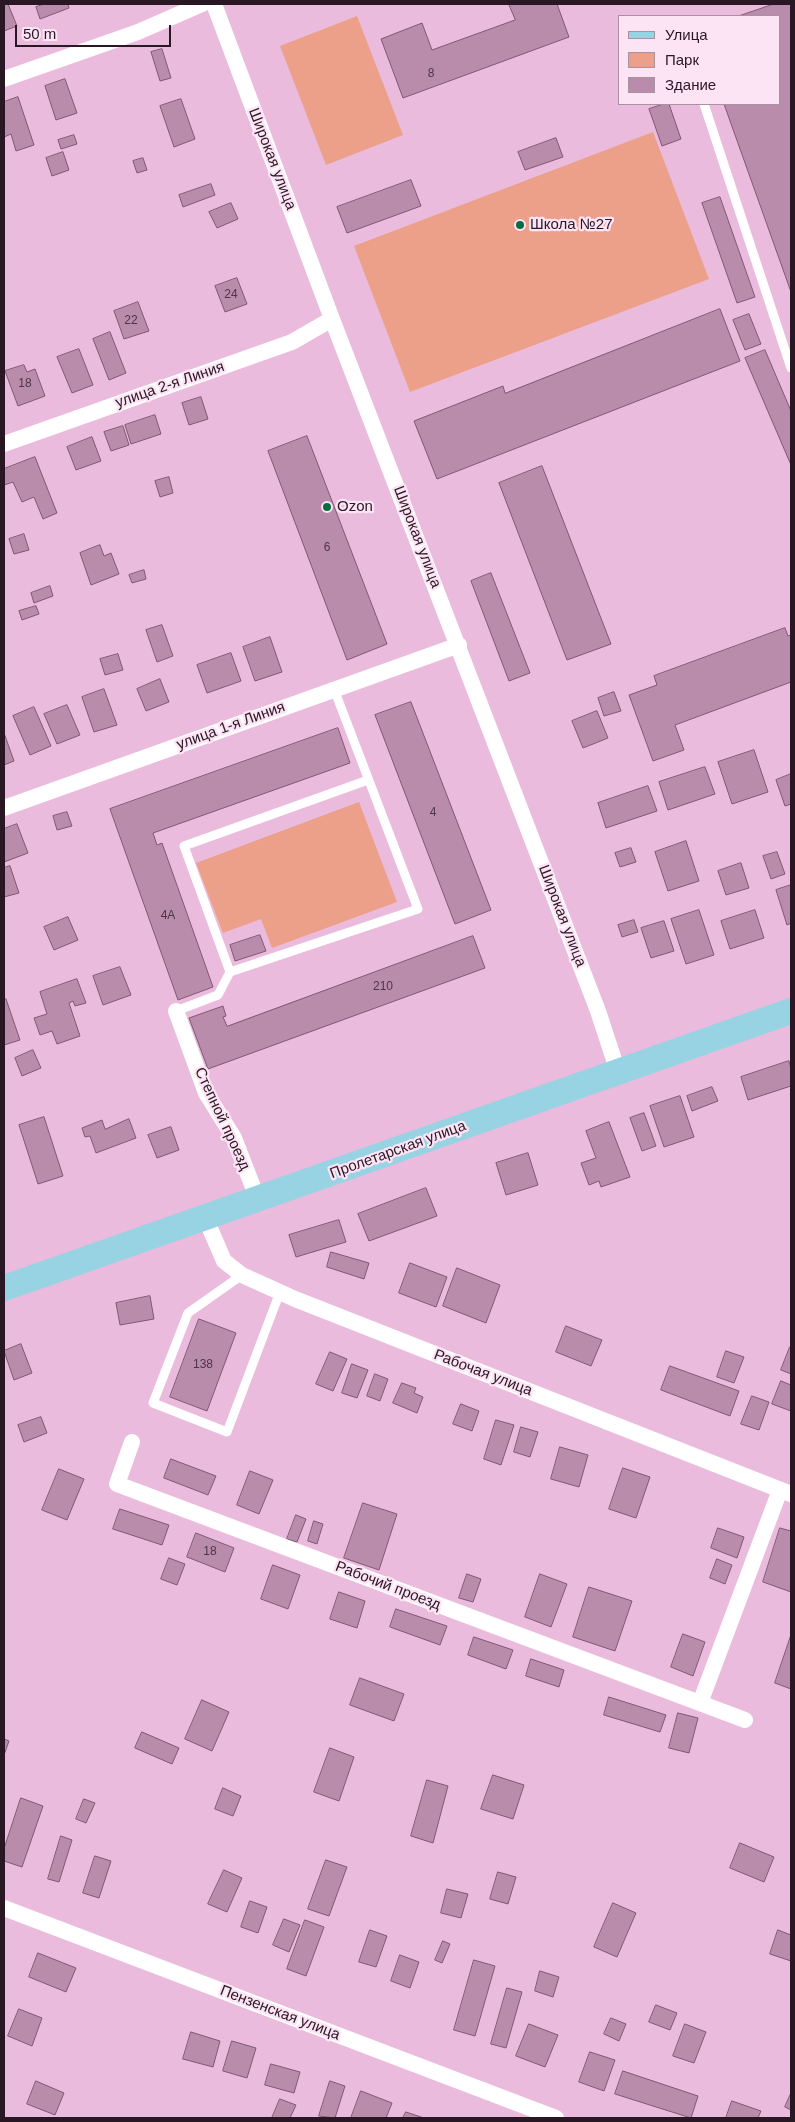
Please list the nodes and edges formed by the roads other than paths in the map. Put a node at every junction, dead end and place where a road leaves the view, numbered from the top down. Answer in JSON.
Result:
{"nodes":[{"id":1,"x":202,"y":4,"type":"edge"},
{"id":2,"x":214,"y":4,"type":"edge"},
{"id":3,"x":4,"y":79,"type":"edge"},
{"id":4,"x":704,"y":105,"type":"edge"},
{"id":5,"x":332,"y":319,"type":"junction"},
{"id":6,"x":791,"y":368,"type":"edge"},
{"id":7,"x":4,"y":444,"type":"edge"},
{"id":8,"x":459,"y":645,"type":"junction"},
{"id":9,"x":334,"y":689,"type":"junction"},
{"id":10,"x":368,"y":780,"type":"junction"},
{"id":11,"x":4,"y":808,"type":"edge"},
{"id":12,"x":230,"y":972,"type":"junction"},
{"id":13,"x":176,"y":1011,"type":"joint"},
{"id":14,"x":791,"y":1011,"type":"edge"},
{"id":15,"x":618,"y":1072,"type":"junction"},
{"id":16,"x":258,"y":1200,"type":"junction"},
{"id":17,"x":205,"y":1217,"type":"junction"},
{"id":18,"x":242,"y":1274,"type":"junction"},
{"id":19,"x":4,"y":1288,"type":"edge"},
{"id":20,"x":280,"y":1292,"type":"junction"},
{"id":21,"x":132,"y":1442,"type":"dead end"},
{"id":22,"x":786,"y":1492,"type":"edge"},
{"id":23,"x":700,"y":1703,"type":"junction"},
{"id":24,"x":745,"y":1720,"type":"dead end"},
{"id":25,"x":4,"y":1908,"type":"edge"},
{"id":26,"x":556,"y":2118,"type":"edge"}],
"edges":[{"from":1,"to":3,"type":"street"},
{"from":2,"to":5,"type":"street","name":"Широкая улица"},
{"from":4,"to":6,"type":"lane"},
{"from":5,"to":7,"type":"street","name":"улица 2-я Линия"},
{"from":5,"to":8,"type":"street","name":"Широкая улица"},
{"from":8,"to":9,"type":"street","name":"улица 1-я Линия"},
{"from":8,"to":15,"type":"street","name":"Широкая улица"},
{"from":9,"to":10,"type":"lane"},
{"from":9,"to":11,"type":"street","name":"улица 1-я Линия"},
{"from":10,"to":12,"type":"lane"},
{"from":10,"to":12,"type":"lane"},
{"from":12,"to":13,"type":"lane"},
{"from":13,"to":16,"type":"street","name":"Степной проезд"},
{"from":14,"to":15,"type":"main road","name":"Пролетарская улица"},
{"from":15,"to":16,"type":"main road","name":"Пролетарская улица"},
{"from":16,"to":17,"type":"main road","name":"Пролетарская улица"},
{"from":17,"to":18,"type":"street","name":"Рабочая улица"},
{"from":17,"to":19,"type":"main road","name":"Пролетарская улица"},
{"from":18,"to":20,"type":"street","name":"Рабочая улица"},
{"from":18,"to":20,"type":"lane"},
{"from":20,"to":22,"type":"street","name":"Рабочая улица"},
{"from":21,"to":23,"type":"street","name":"Рабочий проезд"},
{"from":22,"to":23,"type":"street"},
{"from":23,"to":24,"type":"street","name":"Рабочий проезд"},
{"from":25,"to":26,"type":"street","name":"Пензенская улица"}]}
